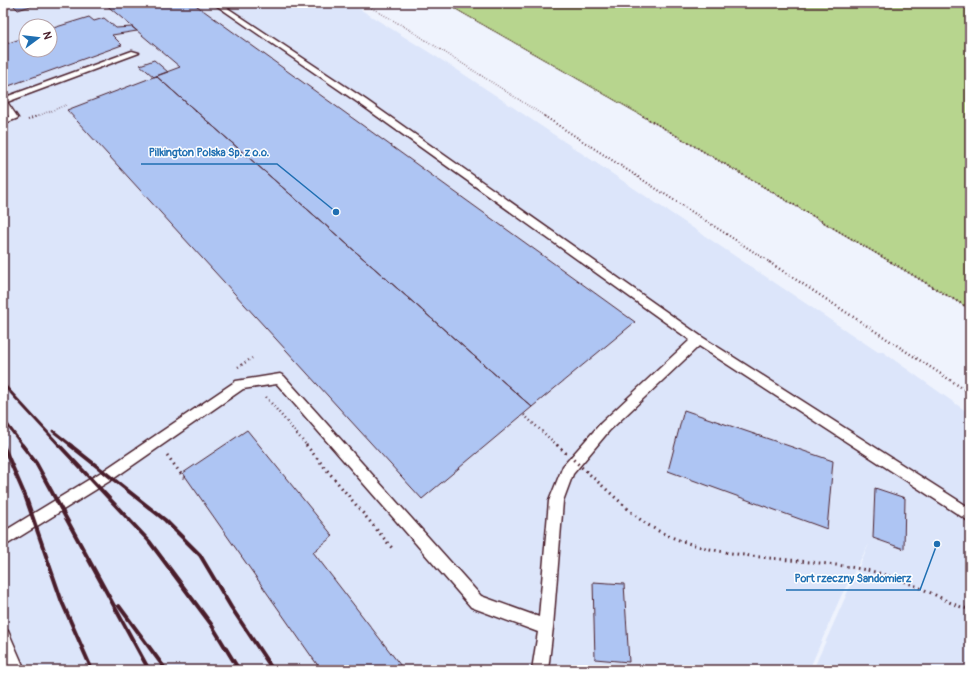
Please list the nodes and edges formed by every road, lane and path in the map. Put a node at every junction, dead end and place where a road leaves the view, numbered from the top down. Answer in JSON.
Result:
{"nodes":[{"id":1,"x":216,"y":3,"type":"edge"},
{"id":2,"x":364,"y":3,"type":"edge"},
{"id":3,"x":445,"y":3,"type":"edge"},
{"id":4,"x":135,"y":53,"type":"dead end"},
{"id":5,"x":3,"y":102,"type":"edge"},
{"id":6,"x":66,"y":105,"type":"dead end"},
{"id":7,"x":24,"y":121,"type":"dead end"},
{"id":8,"x":3,"y":122,"type":"edge"},
{"id":9,"x":970,"y":309,"type":"edge"},
{"id":10,"x":698,"y":340,"type":"junction"},
{"id":11,"x":240,"y":366,"type":"dead end"},
{"id":12,"x":254,"y":382,"type":"junction"},
{"id":13,"x":970,"y":393,"type":"edge"},
{"id":14,"x":524,"y":415,"type":"dead end"},
{"id":15,"x":163,"y":450,"type":"dead end"},
{"id":16,"x":184,"y":478,"type":"dead end"},
{"id":17,"x":970,"y":516,"type":"edge"},
{"id":18,"x":3,"y":540,"type":"edge"},
{"id":19,"x":392,"y":548,"type":"dead end"},
{"id":20,"x":970,"y":609,"type":"edge"},
{"id":21,"x":546,"y":627,"type":"junction"},
{"id":22,"x":3,"y":636,"type":"edge"},
{"id":23,"x":17,"y":670,"type":"edge"},
{"id":24,"x":540,"y":670,"type":"edge"}],
"edges":[{"from":1,"to":10,"type":"lane"},
{"from":2,"to":13,"type":"path"},
{"from":3,"to":9,"type":"path"},
{"from":4,"to":5,"type":"lane"},
{"from":5,"to":8,"type":"lane"},
{"from":6,"to":7,"type":"path"},
{"from":10,"to":17,"type":"lane"},
{"from":10,"to":21,"type":"lane"},
{"from":11,"to":12,"type":"path"},
{"from":12,"to":18,"type":"lane"},
{"from":12,"to":19,"type":"path"},
{"from":12,"to":21,"type":"lane"},
{"from":14,"to":20,"type":"path","bridge":true},
{"from":15,"to":16,"type":"path"},
{"from":21,"to":24,"type":"lane"},
{"from":22,"to":23,"type":"lane"}]}
